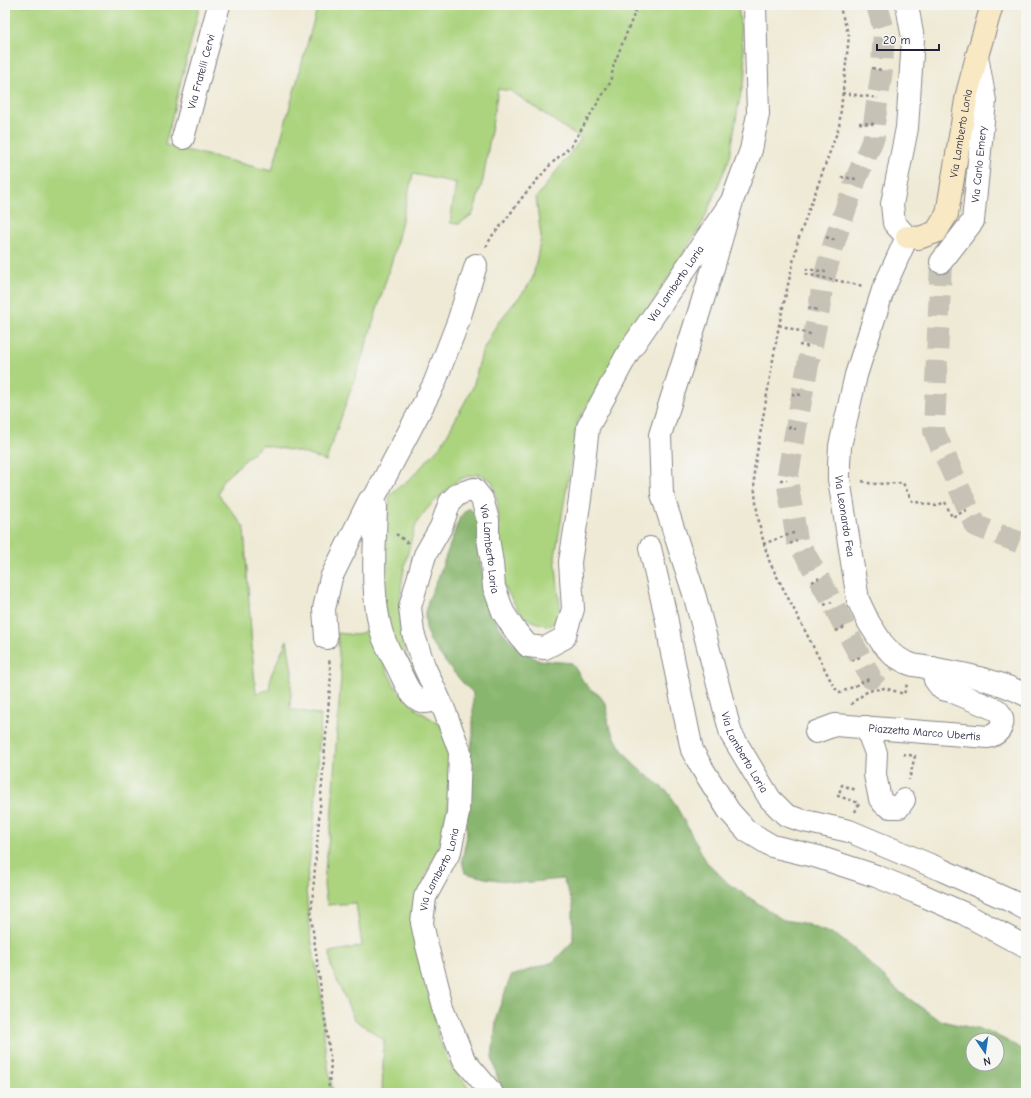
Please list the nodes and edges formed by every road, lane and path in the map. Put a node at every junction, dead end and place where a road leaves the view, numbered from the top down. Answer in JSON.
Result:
{"nodes":[{"id":1,"x":219,"y":5,"type":"edge"},
{"id":2,"x":638,"y":5,"type":"edge"},
{"id":3,"x":755,"y":5,"type":"edge"},
{"id":4,"x":839,"y":5,"type":"edge"},
{"id":5,"x":907,"y":5,"type":"edge"},
{"id":6,"x":992,"y":5,"type":"edge"},
{"id":7,"x":877,"y":6,"type":"edge"},
{"id":8,"x":867,"y":8,"type":"dead end"},
{"id":9,"x":977,"y":56,"type":"junction"},
{"id":10,"x":872,"y":68,"type":"dead end"},
{"id":11,"x":882,"y":70,"type":"dead end"},
{"id":12,"x":842,"y":94,"type":"junction"},
{"id":13,"x":878,"y":98,"type":"dead end"},
{"id":14,"x":859,"y":123,"type":"dead end"},
{"id":15,"x":874,"y":124,"type":"dead end"},
{"id":16,"x":183,"y":138,"type":"dead end"},
{"id":17,"x":841,"y":177,"type":"dead end"},
{"id":18,"x":856,"y":179,"type":"dead end"},
{"id":19,"x":732,"y":201,"type":"junction"},
{"id":20,"x":826,"y":237,"type":"dead end"},
{"id":21,"x":907,"y":237,"type":"junction"},
{"id":22,"x":835,"y":240,"type":"dead end"},
{"id":23,"x":941,"y":262,"type":"tunnel mouth"},
{"id":24,"x":476,"y":265,"type":"joint"},
{"id":25,"x":826,"y":272,"type":"dead end"},
{"id":26,"x":883,"y":290,"type":"junction"},
{"id":27,"x":808,"y":308,"type":"dead end"},
{"id":28,"x":819,"y":310,"type":"dead end"},
{"id":29,"x":779,"y":325,"type":"junction"},
{"id":30,"x":813,"y":335,"type":"dead end"},
{"id":31,"x":799,"y":345,"type":"dead end"},
{"id":32,"x":811,"y":347,"type":"dead end"},
{"id":33,"x":792,"y":394,"type":"dead end"},
{"id":34,"x":802,"y":395,"type":"dead end"},
{"id":35,"x":788,"y":427,"type":"dead end"},
{"id":36,"x":796,"y":429,"type":"dead end"},
{"id":37,"x":780,"y":480,"type":"dead end"},
{"id":38,"x":787,"y":480,"type":"dead end"},
{"id":39,"x":861,"y":481,"type":"dead end"},
{"id":40,"x":373,"y":500,"type":"junction"},
{"id":41,"x":969,"y":509,"type":"dead end"},
{"id":42,"x":796,"y":532,"type":"dead end"},
{"id":43,"x":797,"y":540,"type":"dead end"},
{"id":44,"x":763,"y":544,"type":"junction"},
{"id":45,"x":790,"y":544,"type":"dead end"},
{"id":46,"x":650,"y":548,"type":"dead end"},
{"id":47,"x":819,"y":578,"type":"dead end"},
{"id":48,"x":812,"y":582,"type":"dead end"},
{"id":49,"x":832,"y":602,"type":"dead end"},
{"id":50,"x":824,"y":605,"type":"dead end"},
{"id":51,"x":845,"y":627,"type":"dead end"},
{"id":52,"x":836,"y":631,"type":"dead end"},
{"id":53,"x":326,"y":638,"type":"joint"},
{"id":54,"x":860,"y":657,"type":"dead end"},
{"id":55,"x":852,"y":661,"type":"dead end"},
{"id":56,"x":934,"y":668,"type":"junction"},
{"id":57,"x":871,"y":678,"type":"dead end"},
{"id":58,"x":904,"y":694,"type":"dead end"},
{"id":59,"x":1026,"y":695,"type":"edge"},
{"id":60,"x":439,"y":700,"type":"junction"},
{"id":61,"x":852,"y":703,"type":"dead end"},
{"id":62,"x":866,"y":727,"type":"junction"},
{"id":63,"x":816,"y":732,"type":"dead end"},
{"id":64,"x":900,"y":753,"type":"dead end"},
{"id":65,"x":861,"y":792,"type":"dead end"},
{"id":66,"x":904,"y":800,"type":"joint"},
{"id":67,"x":854,"y":815,"type":"dead end"},
{"id":68,"x":1026,"y":910,"type":"edge"},
{"id":69,"x":1026,"y":947,"type":"edge"},
{"id":70,"x":328,"y":1093,"type":"edge"},
{"id":71,"x":492,"y":1093,"type":"edge"}],
"edges":[{"from":1,"to":16,"type":"street","name":"Via Fratelli Cervi"},
{"from":2,"to":24,"type":"path"},
{"from":3,"to":19,"type":"street","name":"Via Lamberto Loria"},
{"from":4,"to":12,"type":"path"},
{"from":5,"to":21,"type":"street"},
{"from":6,"to":9,"type":"street","name":"Via Lamberto Loria"},
{"from":7,"to":8,"type":"path"},
{"from":9,"to":21,"type":"street","name":"Via Lamberto Loria"},
{"from":9,"to":23,"type":"street","name":"Via Carlo Emery"},
{"from":10,"to":11,"type":"path"},
{"from":12,"to":13,"type":"path"},
{"from":12,"to":29,"type":"path"},
{"from":14,"to":15,"type":"path"},
{"from":17,"to":18,"type":"path"},
{"from":19,"to":60,"type":"street","name":"Via Lamberto Loria"},
{"from":19,"to":68,"type":"street","name":"Via Lamberto Loria"},
{"from":20,"to":22,"type":"path"},
{"from":21,"to":26,"type":"street","name":"Via Leonardo Fea"},
{"from":24,"to":40,"type":"street"},
{"from":25,"to":26,"type":"path"},
{"from":26,"to":56,"type":"street","name":"Via Leonardo Fea"},
{"from":27,"to":28,"type":"path"},
{"from":29,"to":30,"type":"path"},
{"from":29,"to":44,"type":"path"},
{"from":31,"to":32,"type":"path"},
{"from":33,"to":34,"type":"path"},
{"from":35,"to":36,"type":"path"},
{"from":37,"to":38,"type":"path"},
{"from":39,"to":41,"type":"path"},
{"from":40,"to":53,"type":"street"},
{"from":40,"to":60,"type":"street"},
{"from":42,"to":44,"type":"path"},
{"from":43,"to":45,"type":"path"},
{"from":44,"to":57,"type":"path"},
{"from":46,"to":69,"type":"street"},
{"from":47,"to":48,"type":"path"},
{"from":49,"to":50,"type":"path"},
{"from":51,"to":52,"type":"path"},
{"from":53,"to":70,"type":"path"},
{"from":54,"to":55,"type":"path"},
{"from":56,"to":59,"type":"street","name":"Via Leonardo Fea"},
{"from":56,"to":62,"type":"street","name":"Piazzetta Marco Ubertis"},
{"from":58,"to":61,"type":"path"},
{"from":60,"to":71,"type":"street","name":"Via Lamberto Loria"},
{"from":62,"to":63,"type":"street","name":"Piazzetta Marco Ubertis"},
{"from":62,"to":66,"type":"street"},
{"from":64,"to":66,"type":"path"},
{"from":65,"to":67,"type":"path"}]}
